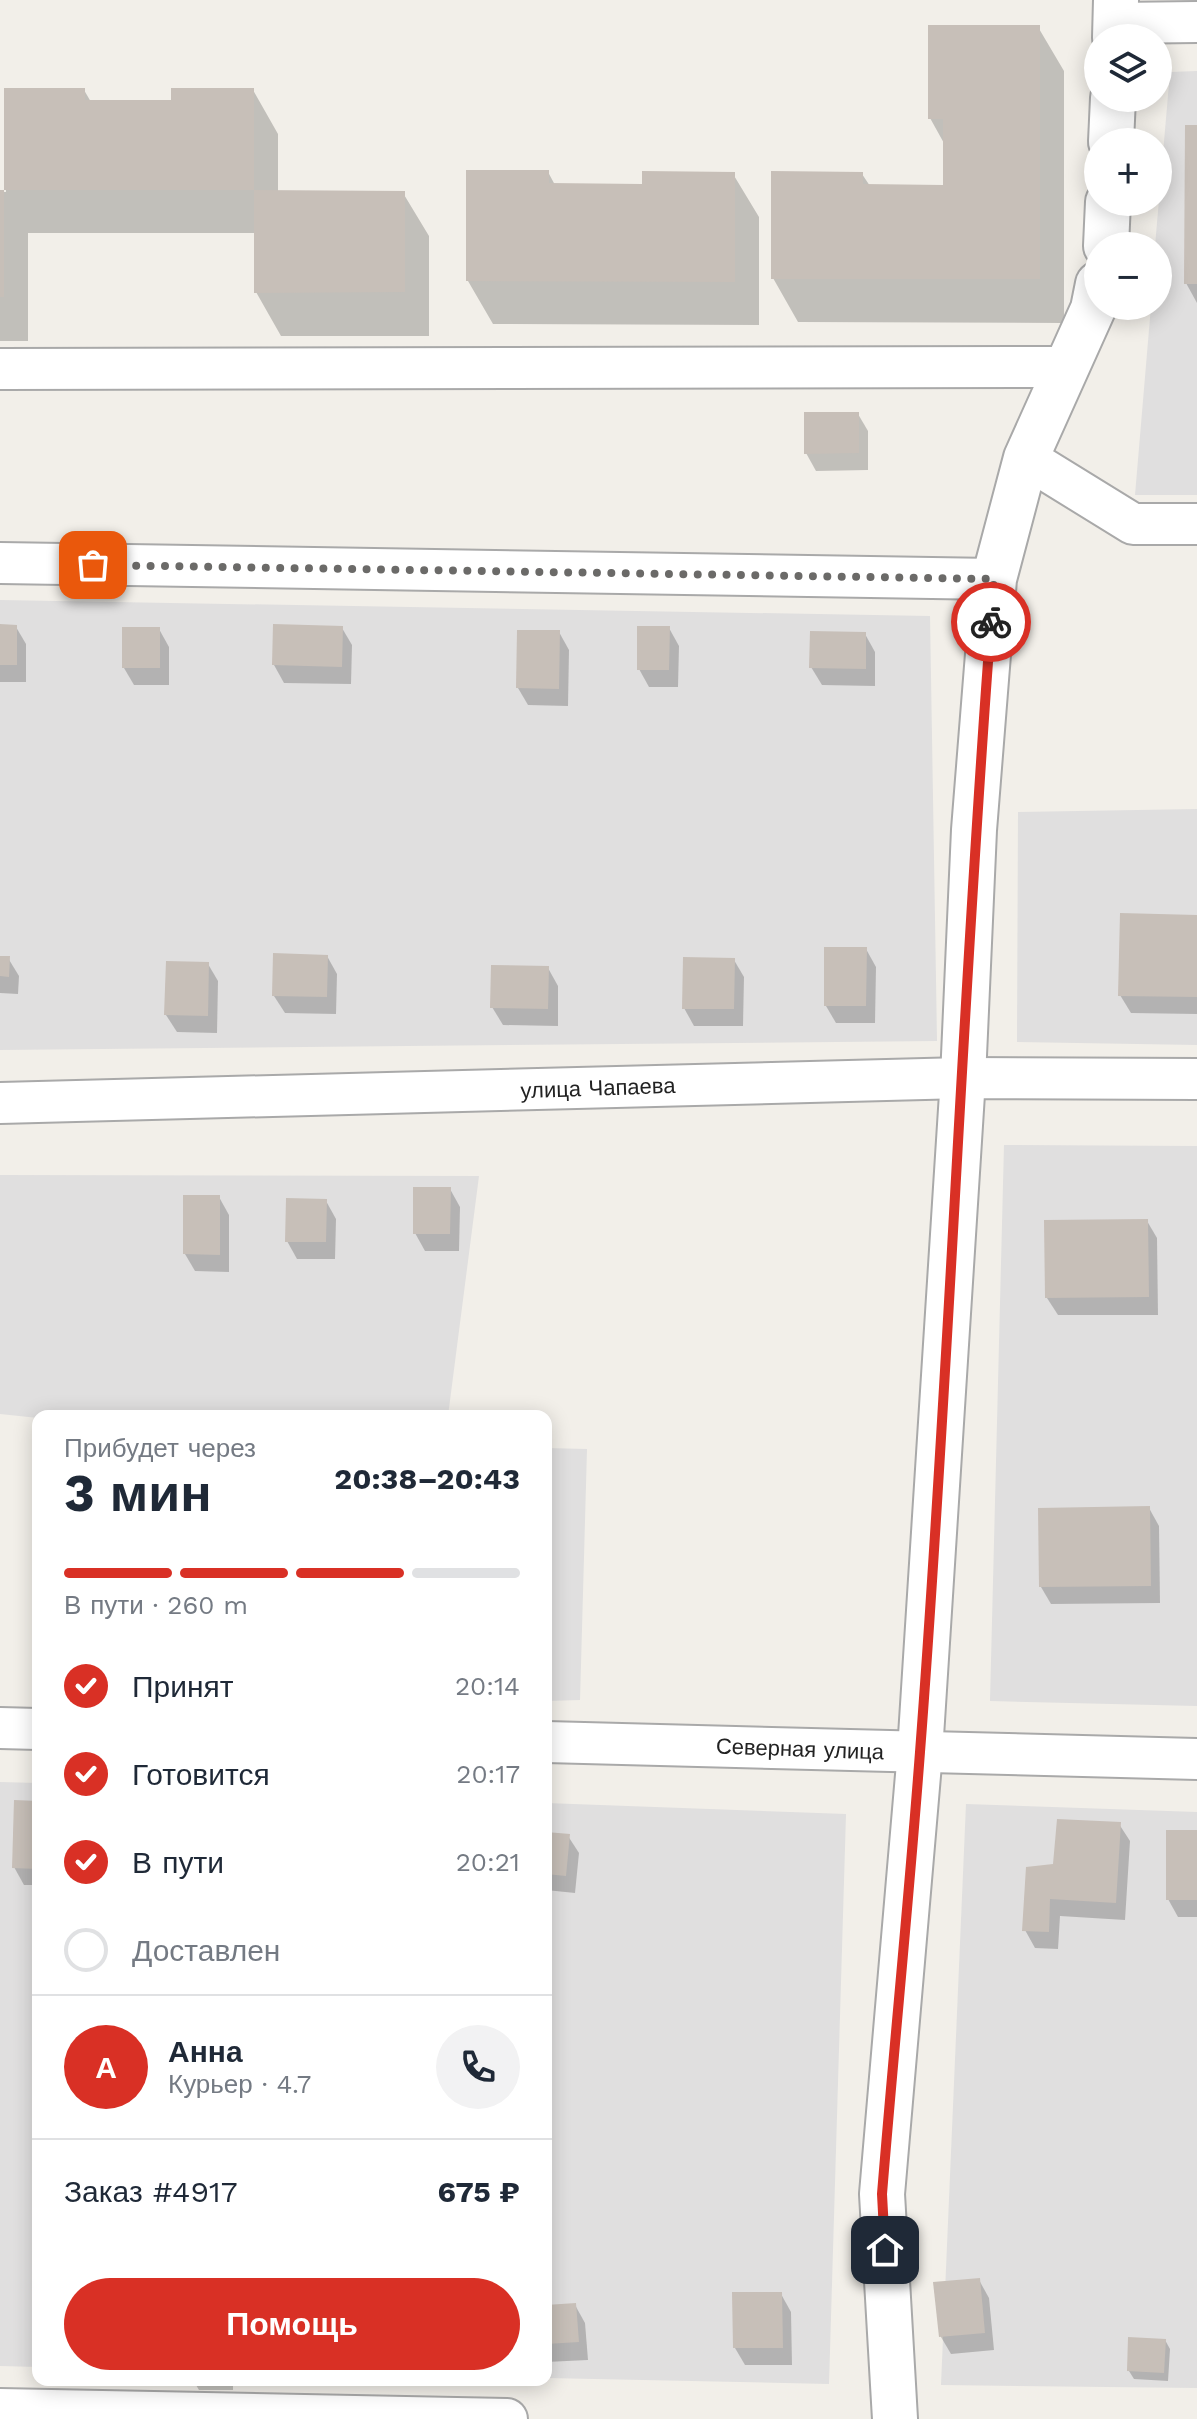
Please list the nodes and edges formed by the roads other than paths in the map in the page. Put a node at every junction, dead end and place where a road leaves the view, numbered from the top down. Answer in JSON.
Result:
{"nodes":[{"id":1,"x":1116,"y":20,"type":"edge"},
{"id":2,"x":1197,"y":22,"type":"edge"},
{"id":3,"x":1088,"y":320,"type":"edge"},
{"id":4,"x":1068,"y":367,"type":"junction"},
{"id":5,"x":0,"y":369,"type":"edge"},
{"id":6,"x":1026,"y":458,"type":"junction"},
{"id":7,"x":1197,"y":524,"type":"edge"},
{"id":8,"x":0,"y":563,"type":"edge"},
{"id":9,"x":994,"y":579,"type":"junction"},
{"id":10,"x":963,"y":1078,"type":"junction"},
{"id":11,"x":1197,"y":1079,"type":"edge"},
{"id":12,"x":0,"y":1103,"type":"edge"},
{"id":13,"x":0,"y":1728,"type":"edge"},
{"id":14,"x":32,"y":1729,"type":"edge"},
{"id":15,"x":552,"y":1742,"type":"edge"},
{"id":16,"x":920,"y":1752,"type":"junction"},
{"id":17,"x":1197,"y":1759,"type":"edge"},
{"id":18,"x":0,"y":2409,"type":"edge"},
{"id":19,"x":507,"y":2419,"type":"edge"},
{"id":20,"x":895,"y":2419,"type":"edge"}],
"edges":[{"from":1,"to":2,"type":"street"},
{"from":3,"to":4,"type":"street"},
{"from":4,"to":5,"type":"street"},
{"from":4,"to":6,"type":"street"},
{"from":6,"to":7,"type":"street"},
{"from":6,"to":9,"type":"street"},
{"from":8,"to":9,"type":"street"},
{"from":9,"to":10,"type":"street"},
{"from":10,"to":11,"type":"street","name":"улица Чапаева"},
{"from":10,"to":12,"type":"street","name":"улица Чапаева"},
{"from":10,"to":16,"type":"street"},
{"from":13,"to":14,"type":"street"},
{"from":15,"to":16,"type":"street","name":"Северная улица"},
{"from":16,"to":17,"type":"street","name":"Северная улица"},
{"from":16,"to":20,"type":"street"},
{"from":18,"to":19,"type":"street"}]}
